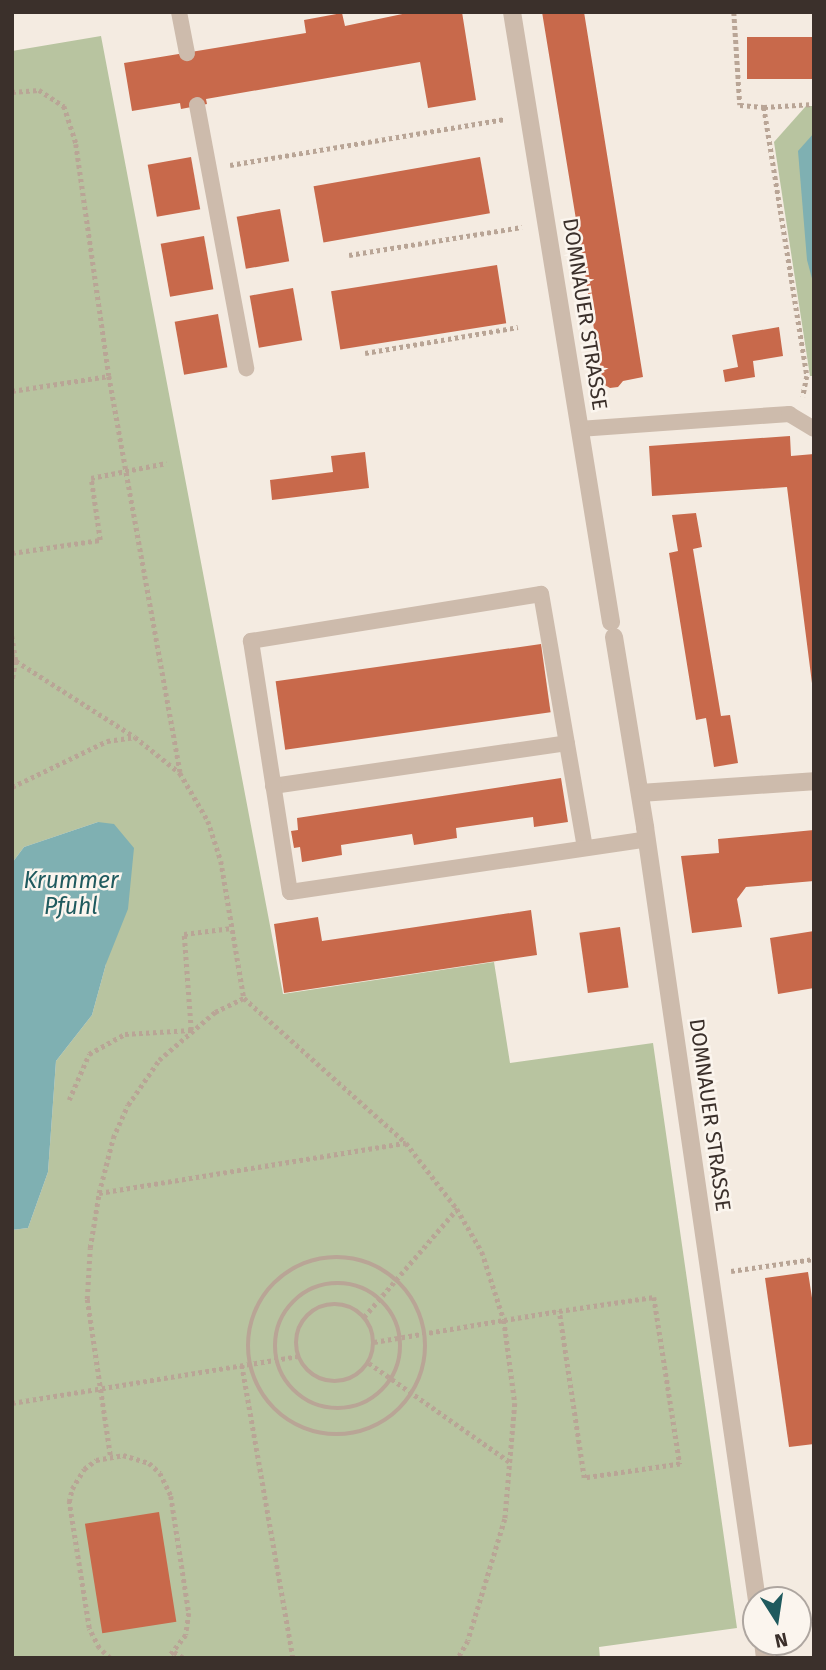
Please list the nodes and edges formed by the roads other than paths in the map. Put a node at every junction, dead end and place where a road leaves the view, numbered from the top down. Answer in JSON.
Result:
{"nodes":[{"id":1,"x":179,"y":12,"type":"edge"},
{"id":2,"x":512,"y":12,"type":"edge"},
{"id":3,"x":187,"y":53,"type":"dead end"},
{"id":4,"x":197,"y":106,"type":"dead end"},
{"id":5,"x":246,"y":368,"type":"dead end"},
{"id":6,"x":579,"y":429,"type":"junction"},
{"id":7,"x":814,"y":429,"type":"edge"},
{"id":8,"x":567,"y":743,"type":"junction"},
{"id":9,"x":814,"y":780,"type":"edge"},
{"id":10,"x":273,"y":786,"type":"junction"},
{"id":11,"x":640,"y":793,"type":"junction"},
{"id":12,"x":647,"y":839,"type":"junction"},
{"id":13,"x":585,"y":848,"type":"junction"},
{"id":14,"x":755,"y":1586,"type":"edge"}],
"edges":[{"from":1,"to":3,"type":"lane"},
{"from":2,"to":6,"type":"street","name":"DOMNAUER STRASSE"},
{"from":4,"to":5,"type":"lane"},
{"from":6,"to":7,"type":"lane"},
{"from":6,"to":11,"type":"street","name":"DOMNAUER STRASSE"},
{"from":8,"to":10,"type":"lane"},
{"from":8,"to":10,"type":"lane"},
{"from":8,"to":13,"type":"lane"},
{"from":9,"to":11,"type":"street"},
{"from":10,"to":13,"type":"lane"},
{"from":11,"to":12,"type":"street","name":"DOMNAUER STRASSE"},
{"from":12,"to":13,"type":"lane"},
{"from":12,"to":14,"type":"street","name":"DOMNAUER STRASSE"}]}
